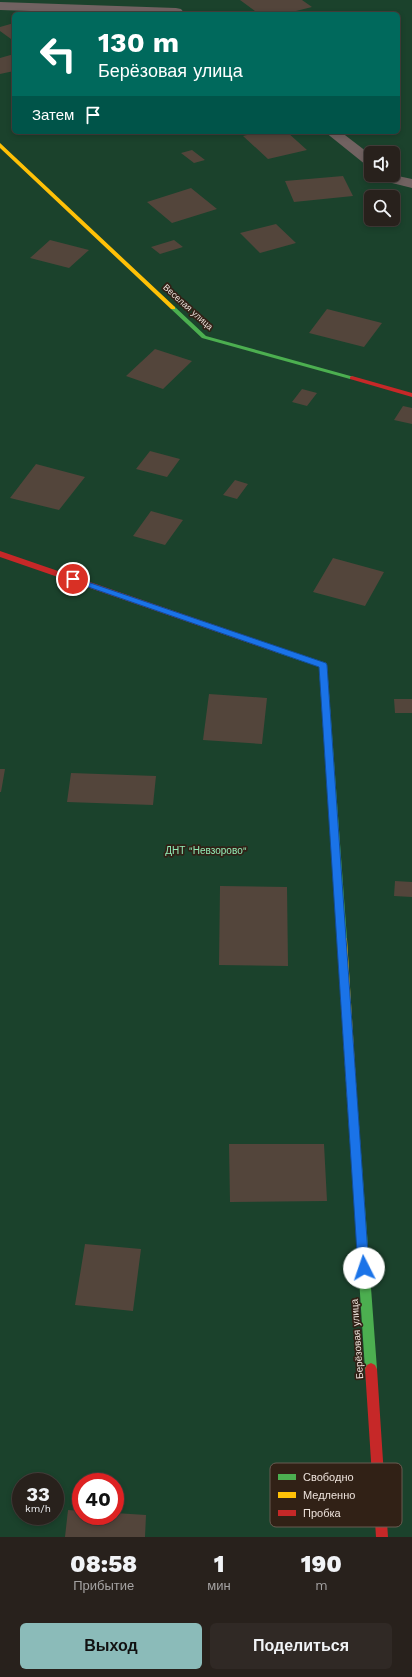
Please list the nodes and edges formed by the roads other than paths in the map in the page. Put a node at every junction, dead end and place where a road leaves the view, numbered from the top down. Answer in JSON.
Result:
{"nodes":[{"id":1,"x":0,"y":6,"type":"edge"},
{"id":2,"x":176,"y":12,"type":"edge"},
{"id":3,"x":335,"y":134,"type":"edge"},
{"id":4,"x":0,"y":145,"type":"edge"},
{"id":5,"x":364,"y":157,"type":"edge"},
{"id":6,"x":400,"y":181,"type":"edge"},
{"id":7,"x":412,"y":184,"type":"edge"},
{"id":8,"x":412,"y":395,"type":"edge"},
{"id":9,"x":0,"y":554,"type":"edge"},
{"id":10,"x":377,"y":1463,"type":"edge"},
{"id":11,"x":381,"y":1527,"type":"edge"},
{"id":12,"x":382,"y":1537,"type":"edge"}],
"edges":[{"from":1,"to":2,"type":"street"},
{"from":3,"to":5,"type":"street"},
{"from":4,"to":8,"type":"street","name":"Веселая улица"},
{"from":6,"to":7,"type":"street"},
{"from":9,"to":10,"type":"street","name":"Берёзовая улица"},
{"from":11,"to":12,"type":"street","name":"Берёзовая улица"}]}
